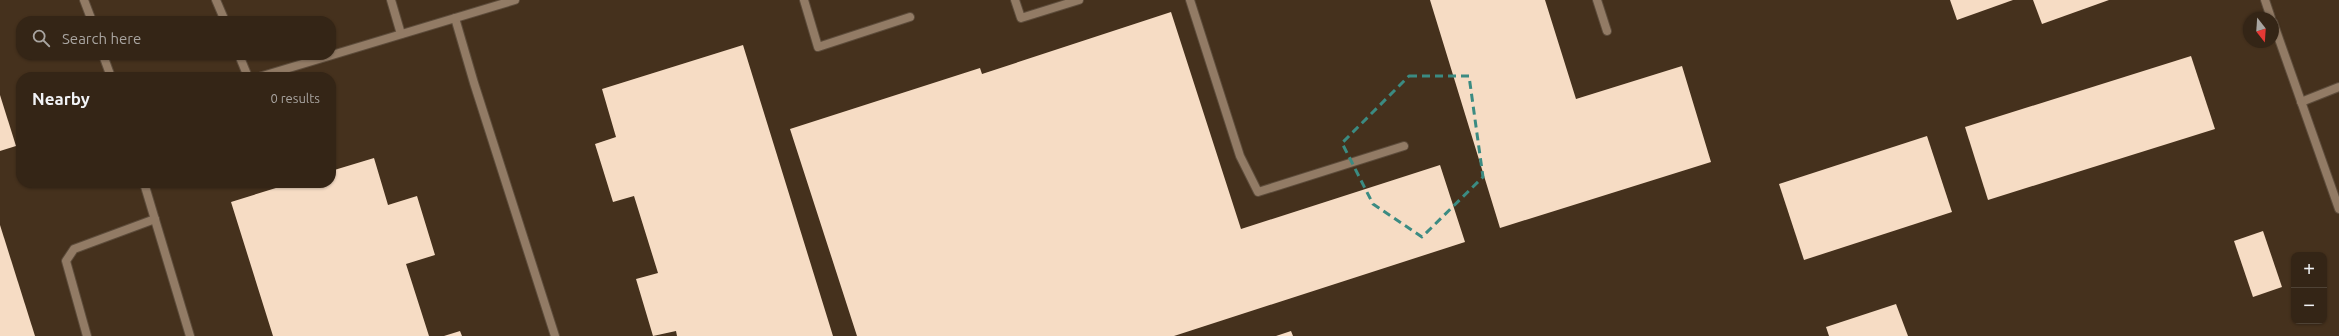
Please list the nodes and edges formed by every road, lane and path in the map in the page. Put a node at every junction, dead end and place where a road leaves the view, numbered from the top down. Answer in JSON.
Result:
{"nodes":[{"id":1,"x":84,"y":0,"type":"edge"},
{"id":2,"x":216,"y":0,"type":"edge"},
{"id":3,"x":391,"y":0,"type":"edge"},
{"id":4,"x":515,"y":0,"type":"edge"},
{"id":5,"x":804,"y":0,"type":"edge"},
{"id":6,"x":1015,"y":0,"type":"edge"},
{"id":7,"x":1079,"y":0,"type":"edge"},
{"id":8,"x":1190,"y":0,"type":"edge"},
{"id":9,"x":1597,"y":0,"type":"edge"},
{"id":10,"x":2265,"y":0,"type":"edge"},
{"id":11,"x":2269,"y":12,"type":"edge"},
{"id":12,"x":90,"y":16,"type":"edge"},
{"id":13,"x":223,"y":16,"type":"edge"},
{"id":14,"x":455,"y":18,"type":"junction"},
{"id":15,"x":910,"y":18,"type":"dead end"},
{"id":16,"x":1607,"y":31,"type":"dead end"},
{"id":17,"x":401,"y":34,"type":"junction"},
{"id":18,"x":2279,"y":39,"type":"edge"},
{"id":19,"x":336,"y":54,"type":"edge"},
{"id":20,"x":105,"y":60,"type":"edge"},
{"id":21,"x":241,"y":60,"type":"edge"},
{"id":22,"x":315,"y":60,"type":"edge"},
{"id":23,"x":109,"y":72,"type":"edge"},
{"id":24,"x":246,"y":72,"type":"edge"},
{"id":25,"x":276,"y":72,"type":"edge"},
{"id":26,"x":2339,"y":87,"type":"edge"},
{"id":27,"x":2301,"y":102,"type":"junction"},
{"id":28,"x":1404,"y":146,"type":"dead end"},
{"id":29,"x":146,"y":188,"type":"edge"},
{"id":30,"x":2339,"y":209,"type":"edge"},
{"id":31,"x":155,"y":219,"type":"junction"},
{"id":32,"x":87,"y":336,"type":"edge"},
{"id":33,"x":190,"y":336,"type":"edge"},
{"id":34,"x":555,"y":336,"type":"edge"}],
"edges":[{"from":1,"to":12,"type":"street"},
{"from":2,"to":13,"type":"street"},
{"from":3,"to":17,"type":"street"},
{"from":4,"to":14,"type":"street"},
{"from":5,"to":15,"type":"street"},
{"from":6,"to":7,"type":"street"},
{"from":8,"to":28,"type":"street"},
{"from":9,"to":16,"type":"street"},
{"from":10,"to":11,"type":"street"},
{"from":14,"to":17,"type":"street"},
{"from":14,"to":34,"type":"street"},
{"from":17,"to":19,"type":"street"},
{"from":18,"to":27,"type":"street"},
{"from":20,"to":23,"type":"street"},
{"from":21,"to":24,"type":"street"},
{"from":22,"to":25,"type":"street"},
{"from":26,"to":27,"type":"street"},
{"from":27,"to":30,"type":"street"},
{"from":29,"to":31,"type":"street"},
{"from":31,"to":32,"type":"street"},
{"from":31,"to":33,"type":"street"}]}
